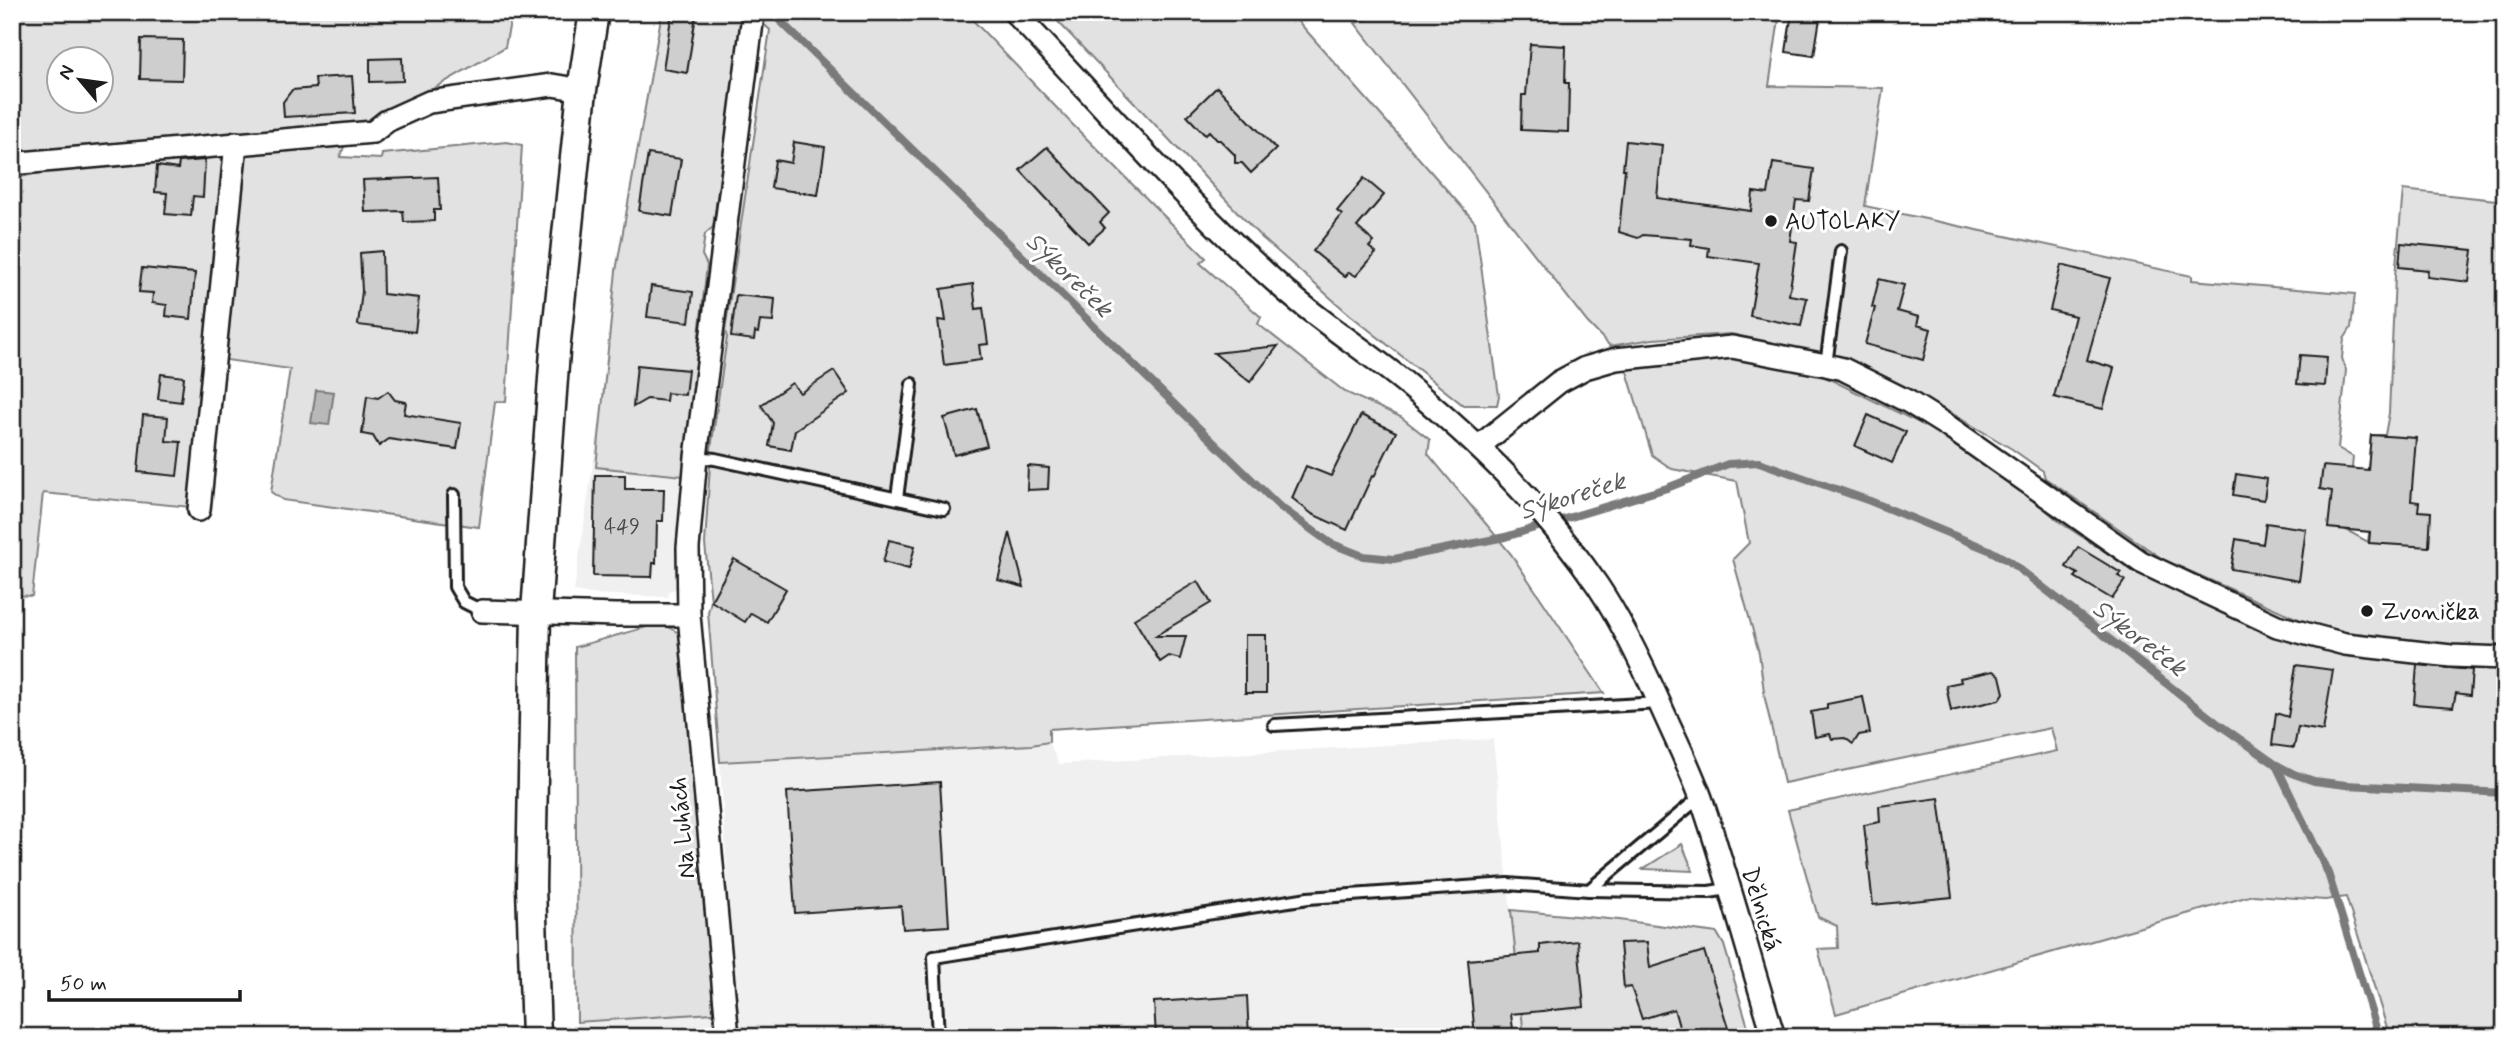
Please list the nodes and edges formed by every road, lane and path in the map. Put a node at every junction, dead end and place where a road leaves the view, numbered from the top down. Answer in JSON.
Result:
{"nodes":[{"id":1,"x":594,"y":12,"type":"edge"},
{"id":2,"x":1014,"y":12,"type":"edge"},
{"id":3,"x":753,"y":15,"type":"dead end"},
{"id":4,"x":582,"y":90,"type":"junction"},
{"id":5,"x":236,"y":143,"type":"junction"},
{"id":6,"x":12,"y":166,"type":"edge"},
{"id":7,"x":1841,"y":251,"type":"dead end"},
{"id":8,"x":1826,"y":365,"type":"junction"},
{"id":9,"x":912,"y":384,"type":"dead end"},
{"id":10,"x":1478,"y":447,"type":"junction"},
{"id":11,"x":696,"y":457,"type":"junction"},
{"id":12,"x":454,"y":495,"type":"dead end"},
{"id":13,"x":897,"y":498,"type":"junction"},
{"id":14,"x":944,"y":509,"type":"dead end"},
{"id":15,"x":199,"y":510,"type":"dead end"},
{"id":16,"x":482,"y":611,"type":"joint"},
{"id":17,"x":536,"y":612,"type":"junction"},
{"id":18,"x":689,"y":615,"type":"junction"},
{"id":19,"x":2505,"y":658,"type":"edge"},
{"id":20,"x":1659,"y":703,"type":"junction"},
{"id":21,"x":1274,"y":724,"type":"dead end"},
{"id":22,"x":1700,"y":796,"type":"junction"},
{"id":23,"x":1728,"y":889,"type":"junction"},
{"id":24,"x":1589,"y":890,"type":"junction"},
{"id":25,"x":536,"y":1037,"type":"edge"},
{"id":26,"x":728,"y":1037,"type":"edge"},
{"id":27,"x":938,"y":1037,"type":"edge"},
{"id":28,"x":1774,"y":1037,"type":"edge"}],
"edges":[{"from":1,"to":4,"type":"main road"},
{"from":2,"to":10,"type":"street","name":"Dělnická"},
{"from":3,"to":11,"type":"street","name":"Na Luhách"},
{"from":4,"to":5,"type":"street"},
{"from":4,"to":17,"type":"main road"},
{"from":5,"to":6,"type":"street"},
{"from":5,"to":15,"type":"street"},
{"from":7,"to":8,"type":"lane"},
{"from":8,"to":10,"type":"street"},
{"from":8,"to":19,"type":"street"},
{"from":9,"to":13,"type":"lane"},
{"from":10,"to":20,"type":"street","name":"Dělnická"},
{"from":11,"to":13,"type":"lane"},
{"from":11,"to":18,"type":"street","name":"Na Luhách"},
{"from":12,"to":16,"type":"lane"},
{"from":13,"to":14,"type":"lane"},
{"from":16,"to":17,"type":"street"},
{"from":17,"to":18,"type":"street"},
{"from":17,"to":25,"type":"main road"},
{"from":18,"to":26,"type":"street","name":"Na Luhách"},
{"from":20,"to":21,"type":"lane"},
{"from":20,"to":22,"type":"street","name":"Dělnická"},
{"from":22,"to":23,"type":"street","name":"Dělnická"},
{"from":22,"to":24,"type":"lane"},
{"from":23,"to":24,"type":"lane"},
{"from":23,"to":28,"type":"street","name":"Dělnická"},
{"from":24,"to":27,"type":"lane"}]}
